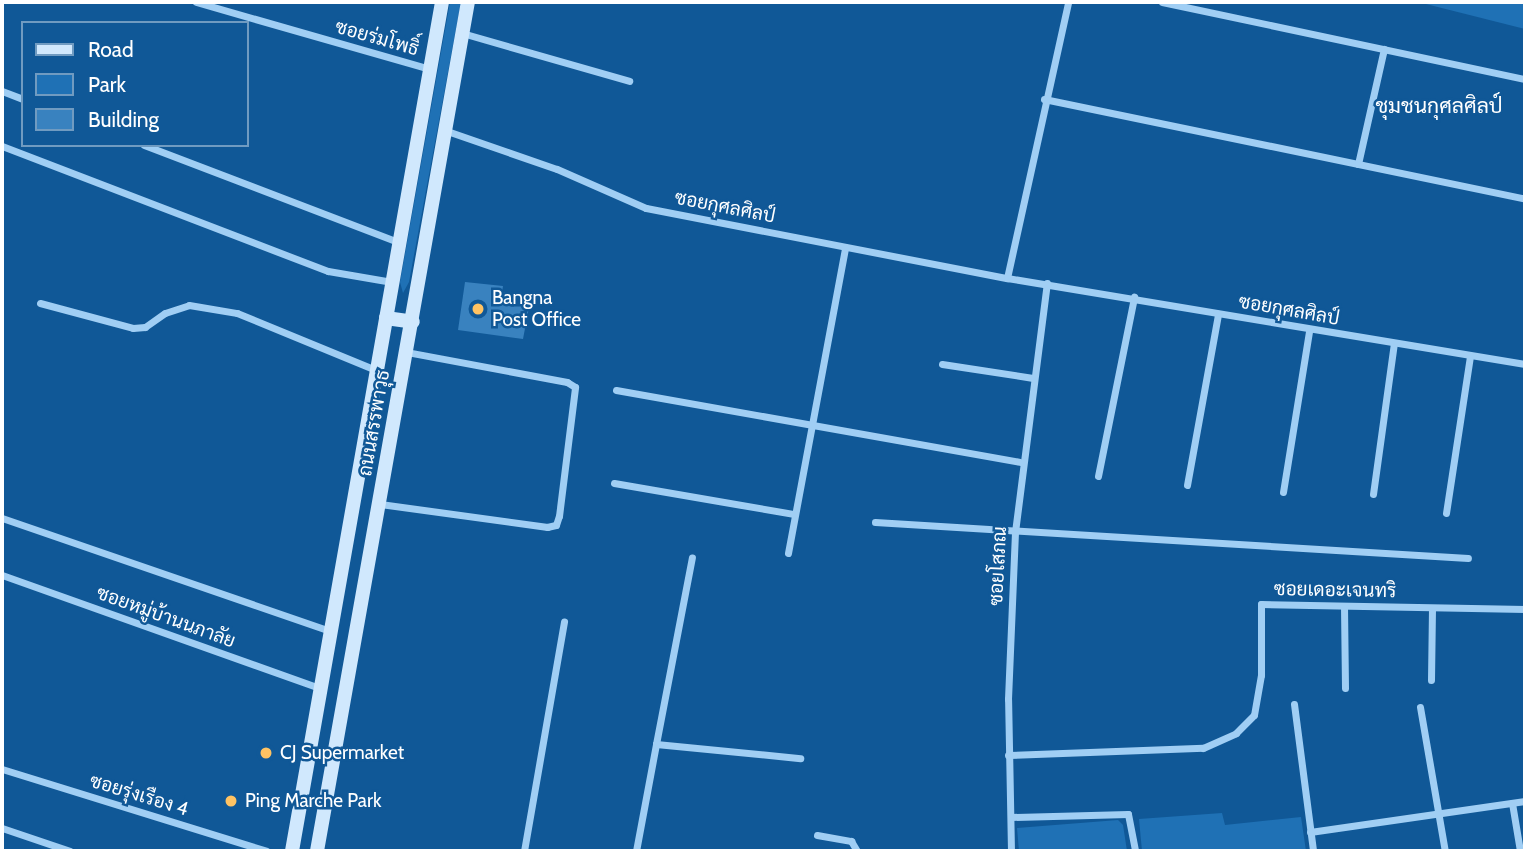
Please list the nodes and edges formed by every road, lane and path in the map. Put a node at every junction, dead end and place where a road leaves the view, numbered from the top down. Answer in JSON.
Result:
{"nodes":[{"id":1,"x":196,"y":2,"type":"edge"},
{"id":2,"x":442,"y":2,"type":"edge"},
{"id":3,"x":468,"y":2,"type":"edge"},
{"id":4,"x":1068,"y":2,"type":"edge"},
{"id":5,"x":1162,"y":2,"type":"edge"},
{"id":6,"x":462,"y":33,"type":"junction"},
{"id":7,"x":1384,"y":49,"type":"junction"},
{"id":8,"x":429,"y":69,"type":"junction"},
{"id":9,"x":1525,"y":79,"type":"edge"},
{"id":10,"x":629,"y":81,"type":"dead end"},
{"id":11,"x":2,"y":91,"type":"edge"},
{"id":12,"x":21,"y":98,"type":"edge"},
{"id":13,"x":1044,"y":99,"type":"junction"},
{"id":14,"x":447,"y":131,"type":"junction"},
{"id":15,"x":2,"y":146,"type":"edge"},
{"id":16,"x":150,"y":147,"type":"edge"},
{"id":17,"x":1358,"y":164,"type":"junction"},
{"id":18,"x":1525,"y":199,"type":"edge"},
{"id":19,"x":401,"y":243,"type":"junction"},
{"id":20,"x":845,"y":247,"type":"junction"},
{"id":21,"x":1007,"y":278,"type":"junction"},
{"id":22,"x":393,"y":282,"type":"junction"},
{"id":23,"x":1046,"y":283,"type":"junction"},
{"id":24,"x":1134,"y":298,"type":"junction"},
{"id":25,"x":40,"y":303,"type":"dead end"},
{"id":26,"x":1218,"y":314,"type":"junction"},
{"id":27,"x":386,"y":318,"type":"junction"},
{"id":28,"x":413,"y":321,"type":"junction"},
{"id":29,"x":1309,"y":331,"type":"junction"},
{"id":30,"x":1394,"y":343,"type":"junction"},
{"id":31,"x":406,"y":352,"type":"junction"},
{"id":32,"x":1470,"y":356,"type":"junction"},
{"id":33,"x":1525,"y":363,"type":"edge"},
{"id":34,"x":942,"y":364,"type":"dead end"},
{"id":35,"x":376,"y":370,"type":"junction"},
{"id":36,"x":1033,"y":378,"type":"junction"},
{"id":37,"x":616,"y":390,"type":"dead end"},
{"id":38,"x":810,"y":426,"type":"junction"},
{"id":39,"x":1020,"y":462,"type":"junction"},
{"id":40,"x":1098,"y":476,"type":"dead end"},
{"id":41,"x":614,"y":482,"type":"dead end"},
{"id":42,"x":1187,"y":485,"type":"dead end"},
{"id":43,"x":1283,"y":492,"type":"dead end"},
{"id":44,"x":1373,"y":494,"type":"dead end"},
{"id":45,"x":380,"y":504,"type":"junction"},
{"id":46,"x":1446,"y":513,"type":"dead end"},
{"id":47,"x":794,"y":514,"type":"junction"},
{"id":48,"x":2,"y":518,"type":"edge"},
{"id":49,"x":875,"y":522,"type":"dead end"},
{"id":50,"x":1014,"y":532,"type":"junction"},
{"id":51,"x":788,"y":554,"type":"dead end"},
{"id":52,"x":692,"y":557,"type":"dead end"},
{"id":53,"x":1468,"y":558,"type":"dead end"},
{"id":54,"x":2,"y":575,"type":"edge"},
{"id":55,"x":1344,"y":606,"type":"junction"},
{"id":56,"x":1432,"y":608,"type":"junction"},
{"id":57,"x":1525,"y":609,"type":"edge"},
{"id":58,"x":564,"y":621,"type":"dead end"},
{"id":59,"x":330,"y":631,"type":"junction"},
{"id":60,"x":1431,"y":680,"type":"dead end"},
{"id":61,"x":319,"y":688,"type":"junction"},
{"id":62,"x":1345,"y":688,"type":"dead end"},
{"id":63,"x":1294,"y":704,"type":"dead end"},
{"id":64,"x":1420,"y":707,"type":"dead end"},
{"id":65,"x":656,"y":744,"type":"junction"},
{"id":66,"x":1008,"y":755,"type":"junction"},
{"id":67,"x":800,"y":758,"type":"dead end"},
{"id":68,"x":2,"y":769,"type":"edge"},
{"id":69,"x":1525,"y":801,"type":"edge"},
{"id":70,"x":1512,"y":803,"type":"junction"},
{"id":71,"x":1438,"y":814,"type":"junction"},
{"id":72,"x":1011,"y":817,"type":"junction"},
{"id":73,"x":2,"y":828,"type":"edge"},
{"id":74,"x":1310,"y":832,"type":"junction"},
{"id":75,"x":817,"y":835,"type":"dead end"},
{"id":76,"x":69,"y":851,"type":"edge"},
{"id":77,"x":267,"y":851,"type":"edge"},
{"id":78,"x":292,"y":851,"type":"edge"},
{"id":79,"x":317,"y":851,"type":"edge"},
{"id":80,"x":524,"y":851,"type":"edge"},
{"id":81,"x":636,"y":851,"type":"edge"},
{"id":82,"x":857,"y":851,"type":"edge"},
{"id":83,"x":1011,"y":851,"type":"edge"},
{"id":84,"x":1135,"y":851,"type":"edge"},
{"id":85,"x":1313,"y":851,"type":"edge"},
{"id":86,"x":1445,"y":851,"type":"edge"},
{"id":87,"x":1520,"y":851,"type":"edge"}],
"edges":[{"from":1,"to":8,"type":"street","name":"ซอยร่มโพธิ์"},
{"from":2,"to":8,"type":"main road","name":"ถนนสรรพาวุธ"},
{"from":3,"to":6,"type":"main road","name":"ถนนสรรพาวุธ"},
{"from":4,"to":13,"type":"street"},
{"from":5,"to":7,"type":"street"},
{"from":6,"to":10,"type":"street"},
{"from":6,"to":14,"type":"main road","name":"ถนนสรรพาวุธ"},
{"from":7,"to":9,"type":"street"},
{"from":7,"to":17,"type":"street"},
{"from":8,"to":19,"type":"main road","name":"ถนนสรรพาวุธ"},
{"from":11,"to":12,"type":"street"},
{"from":13,"to":17,"type":"street"},
{"from":13,"to":21,"type":"street"},
{"from":14,"to":20,"type":"street","name":"ซอยกุศลศิลป์"},
{"from":14,"to":28,"type":"main road","name":"ถนนสรรพาวุธ"},
{"from":15,"to":22,"type":"street"},
{"from":16,"to":19,"type":"street"},
{"from":17,"to":18,"type":"street"},
{"from":19,"to":22,"type":"main road","name":"ถนนสรรพาวุธ"},
{"from":20,"to":21,"type":"street","name":"ซอยกุศลศิลป์"},
{"from":20,"to":38,"type":"street"},
{"from":21,"to":23,"type":"street","name":"ซอยกุศลศิลป์"},
{"from":22,"to":27,"type":"main road","name":"ถนนสรรพาวุธ"},
{"from":23,"to":24,"type":"street","name":"ซอยกุศลศิลป์"},
{"from":23,"to":36,"type":"street","name":"ซอยโสภณ"},
{"from":24,"to":26,"type":"street","name":"ซอยกุศลศิลป์"},
{"from":24,"to":40,"type":"street"},
{"from":25,"to":35,"type":"street"},
{"from":26,"to":29,"type":"street","name":"ซอยกุศลศิลป์"},
{"from":26,"to":42,"type":"street"},
{"from":27,"to":28,"type":"main road"},
{"from":27,"to":35,"type":"main road","name":"ถนนสรรพาวุธ"},
{"from":28,"to":31,"type":"main road","name":"ถนนสรรพาวุธ"},
{"from":29,"to":30,"type":"street","name":"ซอยกุศลศิลป์"},
{"from":29,"to":43,"type":"street"},
{"from":30,"to":32,"type":"street","name":"ซอยกุศลศิลป์"},
{"from":30,"to":44,"type":"street"},
{"from":31,"to":45,"type":"main road","name":"ถนนสรรพาวุธ"},
{"from":31,"to":45,"type":"street"},
{"from":32,"to":33,"type":"street","name":"ซอยกุศลศิลป์"},
{"from":32,"to":46,"type":"street"},
{"from":34,"to":36,"type":"street"},
{"from":35,"to":59,"type":"main road","name":"ถนนสรรพาวุธ"},
{"from":36,"to":39,"type":"street","name":"ซอยโสภณ"},
{"from":37,"to":38,"type":"street"},
{"from":38,"to":39,"type":"street"},
{"from":38,"to":47,"type":"street"},
{"from":39,"to":50,"type":"street","name":"ซอยโสภณ"},
{"from":41,"to":47,"type":"street"},
{"from":45,"to":79,"type":"main road","name":"ถนนสรรพาวุธ"},
{"from":47,"to":51,"type":"street"},
{"from":48,"to":59,"type":"street"},
{"from":49,"to":50,"type":"street"},
{"from":50,"to":53,"type":"street"},
{"from":50,"to":66,"type":"street","name":"ซอยโสภณ"},
{"from":52,"to":65,"type":"street"},
{"from":54,"to":61,"type":"street","name":"ซอยหมู่บ้านนภาลัย"},
{"from":55,"to":56,"type":"street","name":"ซอยเดอะเจนทริ"},
{"from":55,"to":62,"type":"street"},
{"from":55,"to":66,"type":"street","name":"ซอยเดอะเจนทริ"},
{"from":56,"to":57,"type":"street","name":"ซอยเดอะเจนทริ"},
{"from":56,"to":60,"type":"street"},
{"from":58,"to":80,"type":"street"},
{"from":59,"to":61,"type":"main road","name":"ถนนสรรพาวุธ"},
{"from":61,"to":78,"type":"main road","name":"ถนนสรรพาวุธ"},
{"from":63,"to":74,"type":"street"},
{"from":64,"to":71,"type":"street"},
{"from":65,"to":67,"type":"street"},
{"from":65,"to":81,"type":"street"},
{"from":66,"to":72,"type":"street","name":"ซอยโสภณ"},
{"from":68,"to":77,"type":"street","name":"ซอยรุ่งเรือง 4"},
{"from":69,"to":70,"type":"street"},
{"from":70,"to":71,"type":"street"},
{"from":70,"to":87,"type":"street"},
{"from":71,"to":74,"type":"street"},
{"from":71,"to":86,"type":"street"},
{"from":72,"to":83,"type":"street","name":"ซอยโสภณ"},
{"from":72,"to":84,"type":"street"},
{"from":73,"to":76,"type":"street"},
{"from":74,"to":85,"type":"street"},
{"from":75,"to":82,"type":"street"}]}
